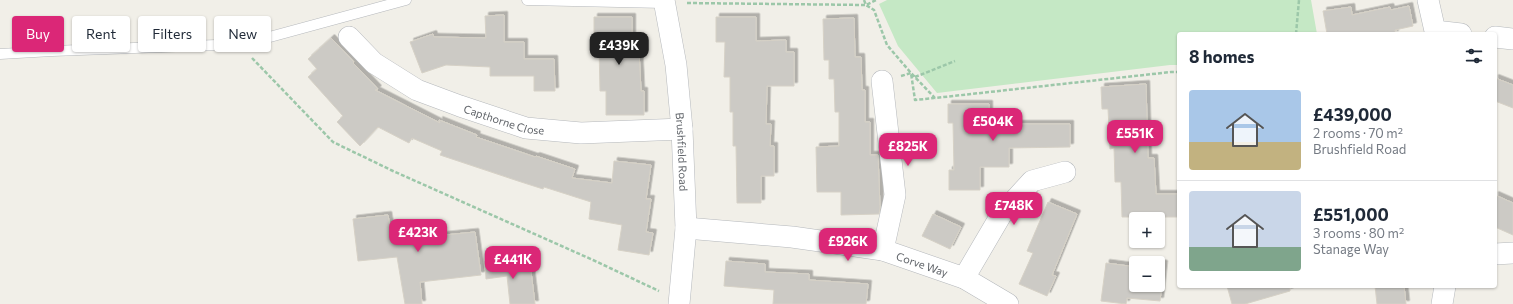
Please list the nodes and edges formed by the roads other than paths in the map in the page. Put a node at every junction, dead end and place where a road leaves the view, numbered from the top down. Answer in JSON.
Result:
{"nodes":[{"id":1,"x":406,"y":0,"type":"edge"},
{"id":2,"x":527,"y":0,"type":"edge"},
{"id":3,"x":1428,"y":0,"type":"edge"},
{"id":4,"x":664,"y":1,"type":"edge"},
{"id":5,"x":1444,"y":32,"type":"edge"},
{"id":6,"x":349,"y":37,"type":"dead end"},
{"id":7,"x":1497,"y":37,"type":"edge"},
{"id":8,"x":1513,"y":39,"type":"edge"},
{"id":9,"x":0,"y":54,"type":"edge"},
{"id":10,"x":882,"y":81,"type":"dead end"},
{"id":11,"x":682,"y":129,"type":"junction"},
{"id":12,"x":1065,"y":172,"type":"dead end"},
{"id":13,"x":686,"y":228,"type":"junction"},
{"id":14,"x":883,"y":250,"type":"junction"},
{"id":15,"x":1513,"y":253,"type":"edge"},
{"id":16,"x":1497,"y":254,"type":"edge"},
{"id":17,"x":964,"y":278,"type":"junction"},
{"id":18,"x":1445,"y":288,"type":"edge"},
{"id":19,"x":680,"y":302,"type":"edge"},
{"id":20,"x":1008,"y":304,"type":"edge"},
{"id":21,"x":1442,"y":304,"type":"edge"}],
"edges":[{"from":1,"to":9,"type":"lane"},
{"from":2,"to":4,"type":"lane"},
{"from":3,"to":5,"type":"street"},
{"from":4,"to":11,"type":"street","name":"Brushfield Road"},
{"from":6,"to":11,"type":"street","name":"Capthorne Close"},
{"from":7,"to":8,"type":"street"},
{"from":10,"to":14,"type":"street"},
{"from":11,"to":13,"type":"street","name":"Brushfield Road"},
{"from":12,"to":17,"type":"street"},
{"from":13,"to":14,"type":"street","name":"Corve Way"},
{"from":13,"to":19,"type":"street","name":"Brushfield Road"},
{"from":14,"to":17,"type":"street","name":"Corve Way"},
{"from":15,"to":16,"type":"street"},
{"from":17,"to":20,"type":"street","name":"Corve Way"},
{"from":18,"to":21,"type":"street"}]}
